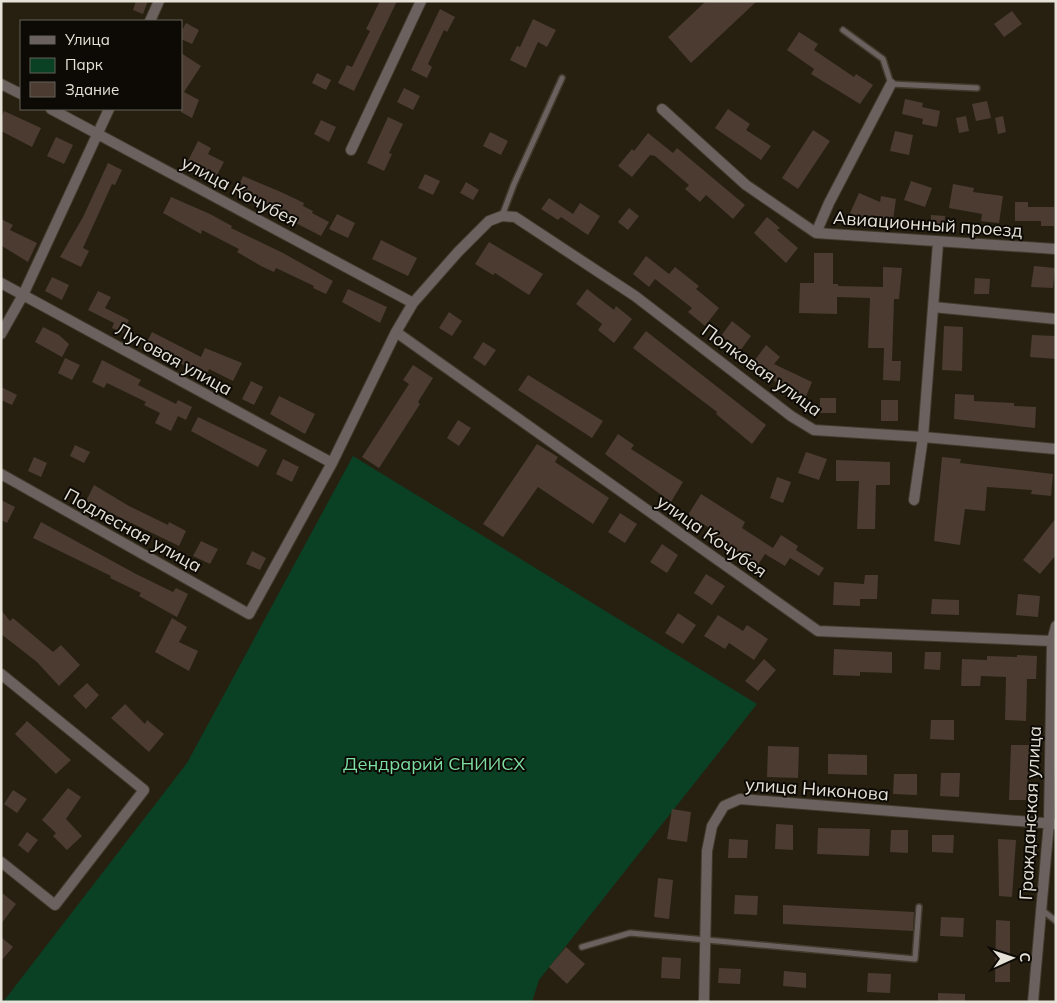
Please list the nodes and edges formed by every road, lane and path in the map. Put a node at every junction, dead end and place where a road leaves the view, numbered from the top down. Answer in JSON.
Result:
{"nodes":[{"id":1,"x":159,"y":1,"type":"edge"},
{"id":2,"x":421,"y":1,"type":"edge"},
{"id":3,"x":150,"y":20,"type":"edge"},
{"id":4,"x":843,"y":30,"type":"dead end"},
{"id":5,"x":562,"y":78,"type":"dead end"},
{"id":6,"x":1,"y":84,"type":"edge"},
{"id":7,"x":892,"y":84,"type":"junction"},
{"id":8,"x":977,"y":88,"type":"dead end"},
{"id":9,"x":20,"y":94,"type":"edge"},
{"id":10,"x":662,"y":109,"type":"dead end"},
{"id":11,"x":53,"y":110,"type":"edge"},
{"id":12,"x":109,"y":110,"type":"edge"},
{"id":13,"x":98,"y":133,"type":"junction"},
{"id":14,"x":351,"y":150,"type":"dead end"},
{"id":15,"x":502,"y":216,"type":"junction"},
{"id":16,"x":816,"y":233,"type":"junction"},
{"id":17,"x":938,"y":243,"type":"junction"},
{"id":18,"x":1056,"y":249,"type":"edge"},
{"id":19,"x":1,"y":283,"type":"edge"},
{"id":20,"x":23,"y":295,"type":"junction"},
{"id":21,"x":413,"y":303,"type":"junction"},
{"id":22,"x":933,"y":307,"type":"junction"},
{"id":23,"x":1056,"y":318,"type":"edge"},
{"id":24,"x":396,"y":332,"type":"junction"},
{"id":25,"x":1,"y":334,"type":"edge"},
{"id":26,"x":923,"y":437,"type":"junction"},
{"id":27,"x":1056,"y":449,"type":"edge"},
{"id":28,"x":332,"y":463,"type":"junction"},
{"id":29,"x":1,"y":474,"type":"edge"},
{"id":30,"x":914,"y":500,"type":"dead end"},
{"id":31,"x":1056,"y":626,"type":"edge"},
{"id":32,"x":1052,"y":641,"type":"junction"},
{"id":33,"x":1,"y":674,"type":"edge"},
{"id":34,"x":1052,"y":823,"type":"edge"},
{"id":35,"x":1,"y":862,"type":"edge"},
{"id":36,"x":919,"y":907,"type":"dead end"},
{"id":37,"x":1041,"y":910,"type":"junction"},
{"id":38,"x":1056,"y":921,"type":"edge"},
{"id":39,"x":706,"y":939,"type":"junction"},
{"id":40,"x":582,"y":947,"type":"dead end"},
{"id":41,"x":704,"y":1002,"type":"edge"},
{"id":42,"x":1033,"y":1002,"type":"edge"}],
"edges":[{"from":1,"to":3,"type":"street"},
{"from":2,"to":14,"type":"street"},
{"from":4,"to":7,"type":"lane"},
{"from":5,"to":15,"type":"lane"},
{"from":6,"to":9,"type":"street"},
{"from":7,"to":8,"type":"lane"},
{"from":7,"to":16,"type":"street"},
{"from":10,"to":16,"type":"street","name":"Авиационный проезд"},
{"from":11,"to":13,"type":"street","name":"улица Кочубея"},
{"from":12,"to":13,"type":"street"},
{"from":13,"to":20,"type":"street"},
{"from":13,"to":21,"type":"street","name":"улица Кочубея"},
{"from":15,"to":21,"type":"street"},
{"from":15,"to":26,"type":"street","name":"Полковая улица"},
{"from":16,"to":17,"type":"street","name":"Авиационный проезд"},
{"from":17,"to":18,"type":"street","name":"Авиационный проезд"},
{"from":17,"to":22,"type":"street"},
{"from":19,"to":20,"type":"street","name":"Луговая улица"},
{"from":20,"to":25,"type":"street"},
{"from":20,"to":28,"type":"street","name":"Луговая улица"},
{"from":21,"to":24,"type":"street"},
{"from":22,"to":23,"type":"street"},
{"from":22,"to":26,"type":"street"},
{"from":24,"to":28,"type":"street"},
{"from":24,"to":32,"type":"street","name":"улица Кочубея"},
{"from":26,"to":27,"type":"street","name":"Полковая улица"},
{"from":26,"to":30,"type":"street"},
{"from":28,"to":29,"type":"street","name":"Подлесная улица"},
{"from":31,"to":32,"type":"street","name":"Гражданская улица"},
{"from":32,"to":34,"type":"street","name":"Гражданская улица"},
{"from":33,"to":35,"type":"street"},
{"from":34,"to":37,"type":"street","name":"Гражданская улица"},
{"from":34,"to":39,"type":"street","name":"улица Никонова"},
{"from":36,"to":39,"type":"lane"},
{"from":37,"to":38,"type":"lane"},
{"from":37,"to":42,"type":"street","name":"Гражданская улица"},
{"from":39,"to":40,"type":"lane"},
{"from":39,"to":41,"type":"street","name":"улица Никонова"}]}
